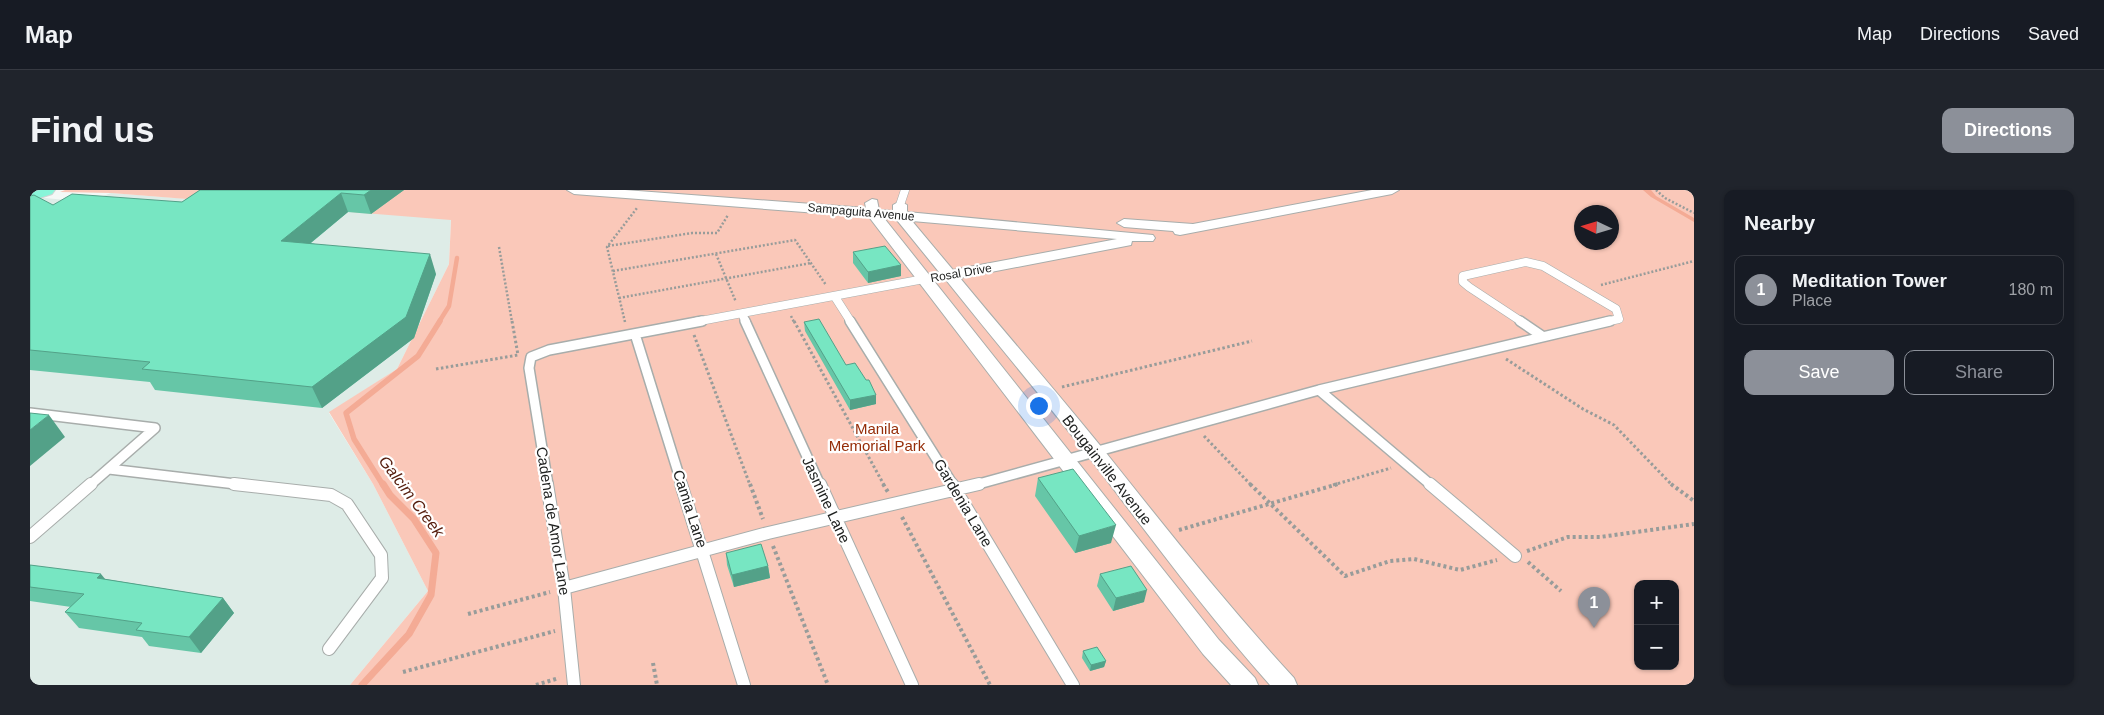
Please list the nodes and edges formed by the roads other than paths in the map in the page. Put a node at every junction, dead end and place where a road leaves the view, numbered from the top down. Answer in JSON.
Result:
{"nodes":[{"id":1,"x":45,"y":190,"type":"edge"},
{"id":2,"x":574,"y":190,"type":"edge"},
{"id":3,"x":579,"y":190,"type":"edge"},
{"id":4,"x":694,"y":190,"type":"edge"},
{"id":5,"x":1392,"y":190,"type":"edge"},
{"id":6,"x":30,"y":195,"type":"edge"},
{"id":7,"x":902,"y":203,"type":"edge"},
{"id":8,"x":873,"y":208,"type":"junction"},
{"id":9,"x":1191,"y":228,"type":"junction"},
{"id":10,"x":1148,"y":238,"type":"junction"},
{"id":11,"x":949,"y":275,"type":"junction"},
{"id":12,"x":924,"y":279,"type":"junction"},
{"id":13,"x":835,"y":298,"type":"junction"},
{"id":14,"x":742,"y":314,"type":"junction"},
{"id":15,"x":635,"y":334,"type":"junction"},
{"id":16,"x":1542,"y":336,"type":"junction"},
{"id":17,"x":531,"y":358,"type":"joint"},
{"id":18,"x":1319,"y":390,"type":"junction"},
{"id":19,"x":30,"y":413,"type":"edge"},
{"id":20,"x":1095,"y":452,"type":"junction"},
{"id":21,"x":1066,"y":460,"type":"junction"},
{"id":22,"x":109,"y":469,"type":"junction"},
{"id":23,"x":956,"y":490,"type":"junction"},
{"id":24,"x":834,"y":518,"type":"junction"},
{"id":25,"x":30,"y":537,"type":"edge"},
{"id":26,"x":703,"y":550,"type":"junction"},
{"id":27,"x":1517,"y":555,"type":"road end"},
{"id":28,"x":564,"y":588,"type":"junction"},
{"id":29,"x":329,"y":649,"type":"dead end"},
{"id":30,"x":574,"y":680,"type":"edge"},
{"id":31,"x":744,"y":685,"type":"edge"},
{"id":32,"x":912,"y":685,"type":"edge"},
{"id":33,"x":1073,"y":685,"type":"edge"},
{"id":34,"x":1246,"y":685,"type":"edge"},
{"id":35,"x":1285,"y":685,"type":"edge"}],
"edges":[{"from":1,"to":6,"type":"main road"},
{"from":2,"to":3,"type":"street","name":"Sampaguita Avenue"},
{"from":3,"to":8,"type":"street","name":"Sampaguita Avenue"},
{"from":4,"to":8,"type":"street","name":"Sampaguita Avenue"},
{"from":5,"to":9,"type":"street","name":"Rosal Drive"},
{"from":7,"to":8,"type":"street","name":"Sampaguita Avenue"},
{"from":7,"to":9,"type":"street","name":"Sampaguita Avenue"},
{"from":7,"to":10,"type":"street","name":"Sampaguita Avenue"},
{"from":7,"to":11,"type":"street","name":"Bougainville Avenue"},
{"from":8,"to":12,"type":"street","name":"Bougainville Avenue"},
{"from":9,"to":10,"type":"street","name":"Rosal Drive"},
{"from":10,"to":11,"type":"street","name":"Rosal Drive"},
{"from":11,"to":12,"type":"street","name":"Rosal Drive"},
{"from":11,"to":20,"type":"street","name":"Bougainville Avenue"},
{"from":12,"to":13,"type":"lane","name":"Rosal Drive"},
{"from":12,"to":21,"type":"street","name":"Bougainville Avenue"},
{"from":13,"to":14,"type":"lane","name":"Rosal Drive"},
{"from":13,"to":23,"type":"lane","name":"Gardenia Lane"},
{"from":14,"to":15,"type":"lane","name":"Rosal Drive"},
{"from":14,"to":24,"type":"lane","name":"Jasmine Lane"},
{"from":15,"to":17,"type":"lane","name":"Rosal Drive"},
{"from":15,"to":26,"type":"lane","name":"Camia Lane"},
{"from":16,"to":16,"type":"lane"},
{"from":16,"to":18,"type":"lane"},
{"from":17,"to":28,"type":"lane","name":"Cadena de Amor Lane"},
{"from":18,"to":20,"type":"lane"},
{"from":18,"to":27,"type":"lane"},
{"from":19,"to":22,"type":"lane"},
{"from":20,"to":21,"type":"lane"},
{"from":20,"to":35,"type":"street","name":"Bougainville Avenue"},
{"from":21,"to":23,"type":"lane"},
{"from":21,"to":34,"type":"street","name":"Bougainville Avenue"},
{"from":22,"to":25,"type":"lane"},
{"from":22,"to":29,"type":"lane"},
{"from":23,"to":24,"type":"lane"},
{"from":23,"to":33,"type":"lane","name":"Gardenia Lane"},
{"from":24,"to":26,"type":"lane"},
{"from":24,"to":32,"type":"lane","name":"Jasmine Lane"},
{"from":26,"to":28,"type":"lane"},
{"from":26,"to":31,"type":"lane","name":"Camia Lane"},
{"from":28,"to":30,"type":"lane","name":"Cadena de Amor Lane"}]}
